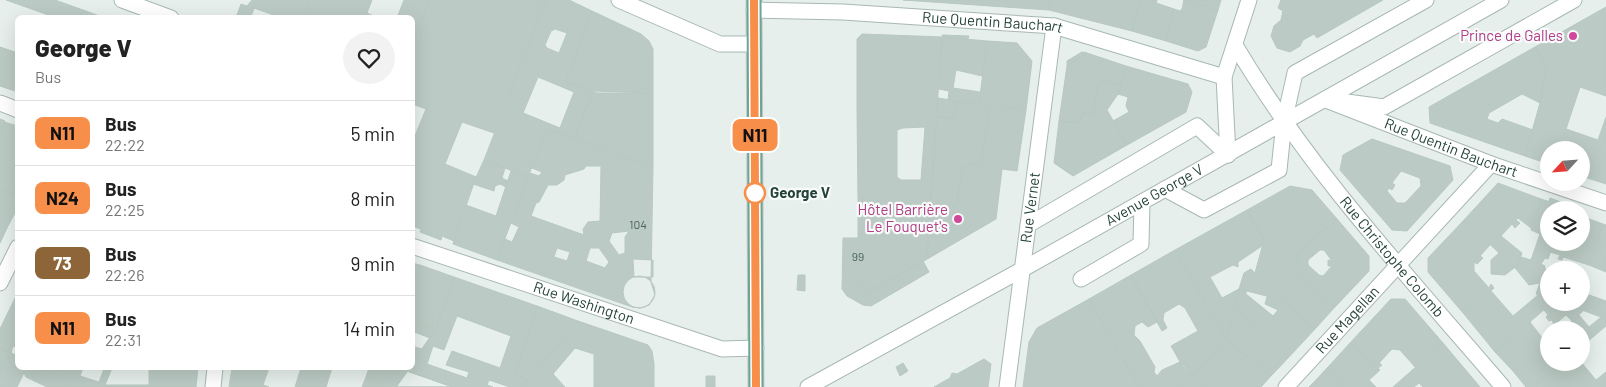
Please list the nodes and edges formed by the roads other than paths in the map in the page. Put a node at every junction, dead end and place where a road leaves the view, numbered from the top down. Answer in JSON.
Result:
{"nodes":[{"id":1,"x":122,"y":0,"type":"edge"},
{"id":2,"x":619,"y":0,"type":"edge"},
{"id":3,"x":1249,"y":0,"type":"edge"},
{"id":4,"x":1426,"y":0,"type":"edge"},
{"id":5,"x":1501,"y":0,"type":"edge"},
{"id":6,"x":1574,"y":0,"type":"edge"},
{"id":7,"x":754,"y":5,"type":"edge"},
{"id":8,"x":163,"y":15,"type":"edge"},
{"id":9,"x":1054,"y":26,"type":"junction"},
{"id":10,"x":754,"y":44,"type":"junction"},
{"id":11,"x":1235,"y":45,"type":"junction"},
{"id":12,"x":1224,"y":77,"type":"junction"},
{"id":13,"x":1326,"y":100,"type":"junction"},
{"id":14,"x":0,"y":104,"type":"edge"},
{"id":15,"x":15,"y":109,"type":"edge"},
{"id":16,"x":1284,"y":122,"type":"junction"},
{"id":17,"x":1228,"y":155,"type":"junction"},
{"id":18,"x":1491,"y":164,"type":"junction"},
{"id":19,"x":1165,"y":189,"type":"junction"},
{"id":20,"x":1142,"y":202,"type":"junction"},
{"id":21,"x":1606,"y":203,"type":"edge"},
{"id":22,"x":1028,"y":225,"type":"junction"},
{"id":23,"x":415,"y":247,"type":"edge"},
{"id":24,"x":15,"y":253,"type":"edge"},
{"id":25,"x":1398,"y":264,"type":"junction"},
{"id":26,"x":1023,"y":269,"type":"junction"},
{"id":27,"x":1080,"y":279,"type":"dead end"},
{"id":28,"x":0,"y":283,"type":"edge"},
{"id":29,"x":756,"y":348,"type":"junction"},
{"id":30,"x":215,"y":370,"type":"edge"},
{"id":31,"x":213,"y":387,"type":"edge"},
{"id":32,"x":756,"y":387,"type":"edge"},
{"id":33,"x":808,"y":387,"type":"edge"},
{"id":34,"x":1007,"y":387,"type":"edge"},
{"id":35,"x":1286,"y":387,"type":"edge"},
{"id":36,"x":1504,"y":387,"type":"edge"}],
"edges":[{"from":1,"to":8,"type":"street"},
{"from":2,"to":10,"type":"street"},
{"from":3,"to":11,"type":"street"},
{"from":4,"to":16,"type":"street"},
{"from":5,"to":13,"type":"street","name":"Avenue George V"},
{"from":6,"to":13,"type":"street"},
{"from":7,"to":9,"type":"street","name":"Rue Quentin Bauchart"},
{"from":7,"to":10,"type":"main road"},
{"from":9,"to":12,"type":"street","name":"Rue Quentin Bauchart"},
{"from":9,"to":22,"type":"street","name":"Rue Vernet"},
{"from":10,"to":29,"type":"main road"},
{"from":11,"to":12,"type":"street"},
{"from":11,"to":16,"type":"street","name":"Rue Christophe Colomb"},
{"from":12,"to":17,"type":"street"},
{"from":13,"to":16,"type":"street","name":"Avenue George V"},
{"from":13,"to":18,"type":"street","name":"Rue Quentin Bauchart"},
{"from":14,"to":15,"type":"street"},
{"from":16,"to":17,"type":"street","name":"Avenue George V"},
{"from":16,"to":19,"type":"street"},
{"from":16,"to":25,"type":"street","name":"Rue Christophe Colomb"},
{"from":17,"to":19,"type":"street","name":"Avenue George V"},
{"from":17,"to":22,"type":"street"},
{"from":18,"to":21,"type":"street","name":"Rue Quentin Bauchart"},
{"from":18,"to":25,"type":"street","name":"Rue Magellan"},
{"from":19,"to":20,"type":"street","name":"Avenue George V"},
{"from":20,"to":26,"type":"street","name":"Avenue George V"},
{"from":20,"to":27,"type":"street"},
{"from":22,"to":26,"type":"street","name":"Rue Vernet"},
{"from":23,"to":29,"type":"street","name":"Rue Washington"},
{"from":24,"to":28,"type":"street"},
{"from":25,"to":35,"type":"street","name":"Rue Magellan"},
{"from":25,"to":36,"type":"street","name":"Rue Christophe Colomb"},
{"from":26,"to":33,"type":"street","name":"Avenue George V"},
{"from":26,"to":34,"type":"street","name":"Rue Vernet"},
{"from":29,"to":32,"type":"main road"},
{"from":30,"to":31,"type":"street"}]}
